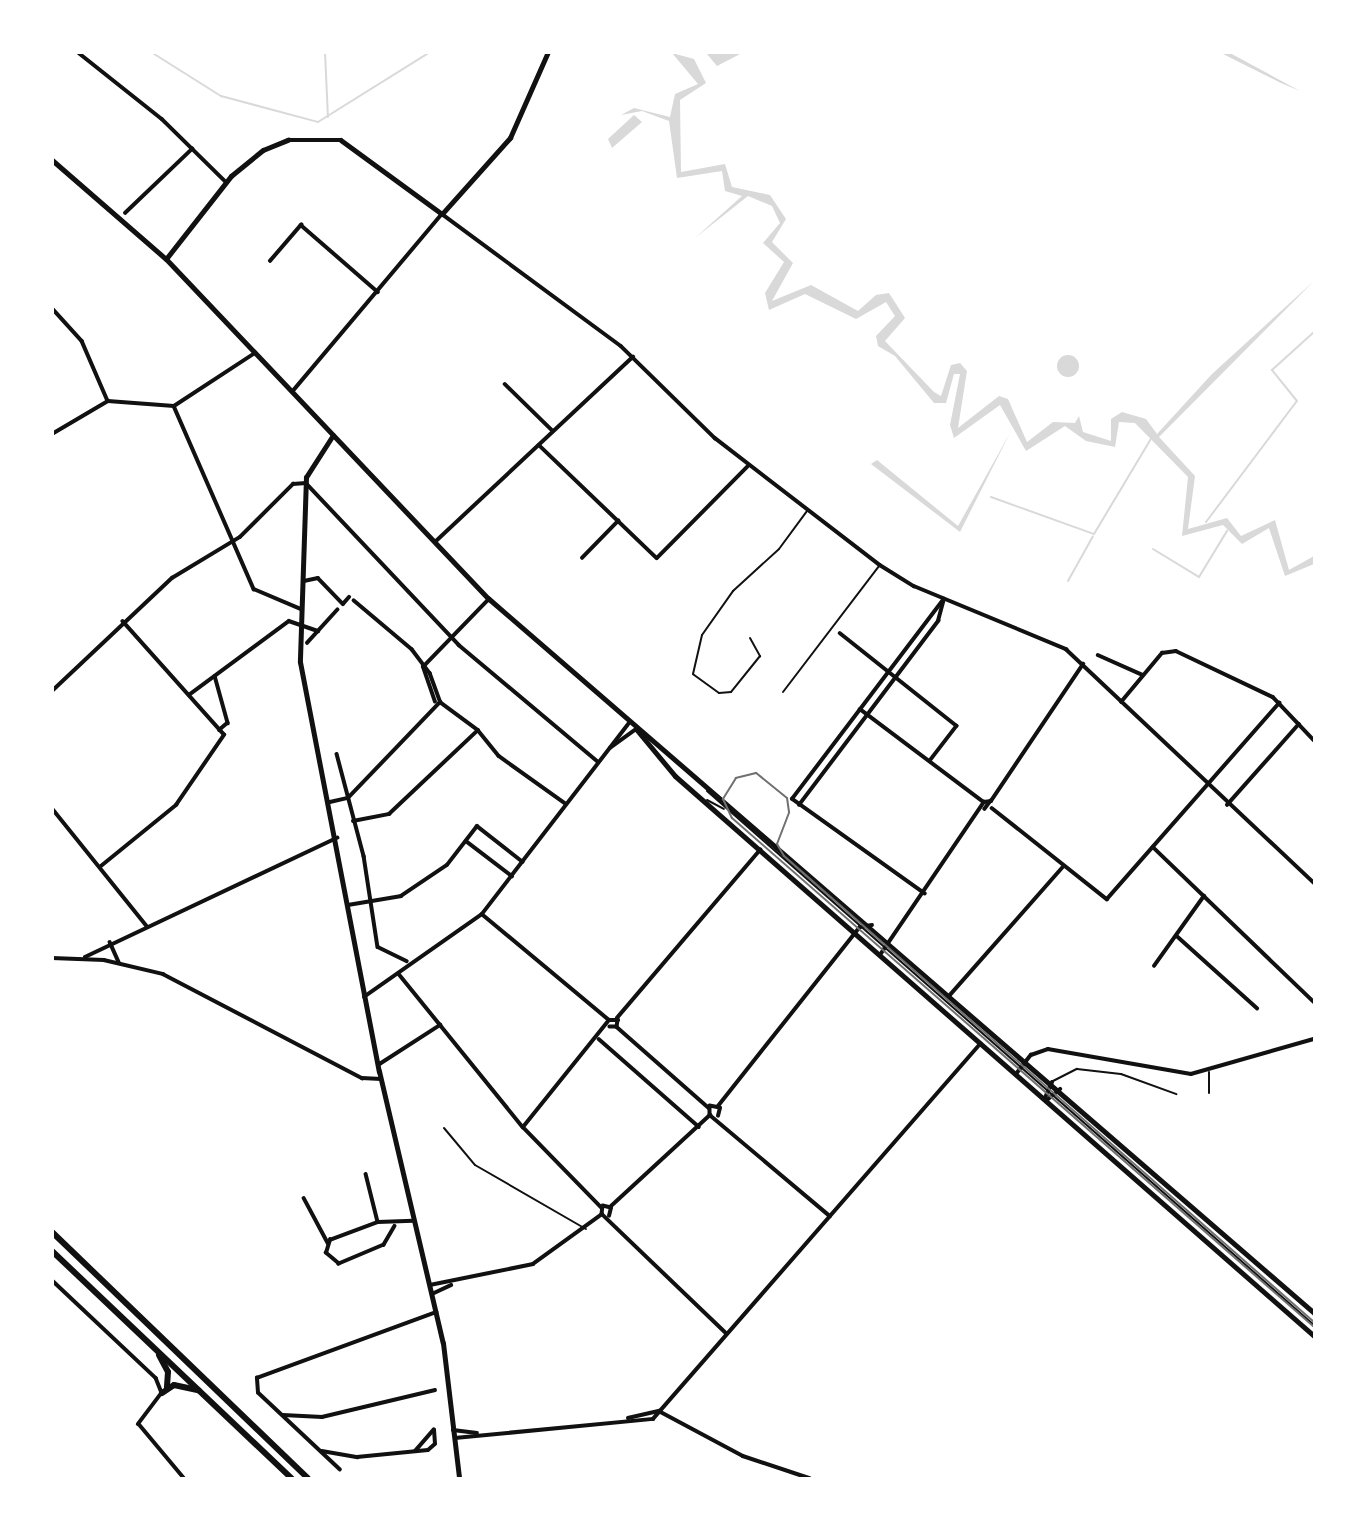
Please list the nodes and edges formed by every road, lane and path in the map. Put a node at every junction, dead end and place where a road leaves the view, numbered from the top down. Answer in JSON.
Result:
{"nodes":[{"id":1,"x":548,"y":52,"type":"edge"},
{"id":2,"x":79,"y":53,"type":"edge"},
{"id":3,"x":192,"y":149,"type":"junction"},
{"id":4,"x":52,"y":160,"type":"edge"},
{"id":5,"x":226,"y":182,"type":"junction"},
{"id":6,"x":125,"y":214,"type":"dead end"},
{"id":7,"x":442,"y":214,"type":"junction"},
{"id":8,"x":166,"y":259,"type":"junction"},
{"id":9,"x":270,"y":261,"type":"dead end"},
{"id":10,"x":378,"y":292,"type":"junction"},
{"id":11,"x":52,"y":308,"type":"edge"},
{"id":12,"x":255,"y":353,"type":"junction"},
{"id":13,"x":633,"y":358,"type":"junction"},
{"id":14,"x":505,"y":384,"type":"dead end"},
{"id":15,"x":292,"y":391,"type":"junction"},
{"id":16,"x":108,"y":401,"type":"junction"},
{"id":17,"x":174,"y":406,"type":"junction"},
{"id":18,"x":554,"y":431,"type":"junction"},
{"id":19,"x":52,"y":434,"type":"edge"},
{"id":20,"x":333,"y":435,"type":"junction"},
{"id":21,"x":539,"y":445,"type":"junction"},
{"id":22,"x":748,"y":466,"type":"junction"},
{"id":23,"x":306,"y":483,"type":"junction"},
{"id":24,"x":807,"y":511,"type":"junction"},
{"id":25,"x":618,"y":521,"type":"junction"},
{"id":26,"x":233,"y":542,"type":"junction"},
{"id":27,"x":435,"y":543,"type":"junction"},
{"id":28,"x":582,"y":558,"type":"dead end"},
{"id":29,"x":880,"y":565,"type":"junction"},
{"id":30,"x":304,"y":581,"type":"junction"},
{"id":31,"x":349,"y":597,"type":"dead end"},
{"id":32,"x":489,"y":599,"type":"junction"},
{"id":33,"x":944,"y":599,"type":"junction"},
{"id":34,"x":354,"y":601,"type":"dead end"},
{"id":35,"x":303,"y":610,"type":"junction"},
{"id":36,"x":337,"y":610,"type":"dead end"},
{"id":37,"x":123,"y":622,"type":"junction"},
{"id":38,"x":302,"y":622,"type":"junction"},
{"id":39,"x":318,"y":631,"type":"junction"},
{"id":40,"x":840,"y":633,"type":"dead end"},
{"id":41,"x":453,"y":636,"type":"junction"},
{"id":42,"x":750,"y":638,"type":"dead end"},
{"id":43,"x":307,"y":643,"type":"dead end"},
{"id":44,"x":1098,"y":655,"type":"dead end"},
{"id":45,"x":1083,"y":664,"type":"junction"},
{"id":46,"x":423,"y":667,"type":"junction"},
{"id":47,"x":888,"y":671,"type":"junction"},
{"id":48,"x":1143,"y":675,"type":"junction"},
{"id":49,"x":215,"y":676,"type":"junction"},
{"id":50,"x":895,"y":678,"type":"junction"},
{"id":51,"x":52,"y":691,"type":"edge"},
{"id":52,"x":783,"y":692,"type":"dead end"},
{"id":53,"x":190,"y":695,"type":"junction"},
{"id":54,"x":438,"y":702,"type":"junction"},
{"id":55,"x":1121,"y":702,"type":"junction"},
{"id":56,"x":1279,"y":703,"type":"junction"},
{"id":57,"x":860,"y":709,"type":"junction"},
{"id":58,"x":867,"y":714,"type":"junction"},
{"id":59,"x":628,"y":723,"type":"junction"},
{"id":60,"x":1299,"y":723,"type":"junction"},
{"id":61,"x":636,"y":729,"type":"junction"},
{"id":62,"x":220,"y":730,"type":"junction"},
{"id":63,"x":478,"y":730,"type":"junction"},
{"id":64,"x":1314,"y":740,"type":"edge"},
{"id":65,"x":608,"y":748,"type":"junction"},
{"id":66,"x":337,"y":754,"type":"dead end"},
{"id":67,"x":597,"y":761,"type":"junction"},
{"id":68,"x":930,"y":761,"type":"junction"},
{"id":69,"x":682,"y":768,"type":"junction"},
{"id":70,"x":676,"y":776,"type":"junction"},
{"id":71,"x":696,"y":780,"type":"junction"},
{"id":72,"x":1206,"y":786,"type":"junction"},
{"id":73,"x":697,"y":795,"type":"junction"},
{"id":74,"x":348,"y":798,"type":"junction"},
{"id":75,"x":991,"y":801,"type":"junction"},
{"id":76,"x":330,"y":802,"type":"junction"},
{"id":77,"x":984,"y":802,"type":"junction"},
{"id":78,"x":566,"y":804,"type":"junction"},
{"id":79,"x":799,"y":805,"type":"junction"},
{"id":80,"x":1227,"y":805,"type":"junction"},
{"id":81,"x":52,"y":808,"type":"edge"},
{"id":82,"x":992,"y":808,"type":"junction"},
{"id":83,"x":985,"y":809,"type":"junction"},
{"id":84,"x":728,"y":811,"type":"junction"},
{"id":85,"x":352,"y":821,"type":"junction"},
{"id":86,"x":337,"y":838,"type":"junction"},
{"id":87,"x":466,"y":841,"type":"junction"},
{"id":88,"x":1153,"y":847,"type":"junction"},
{"id":89,"x":760,"y":850,"type":"junction"},
{"id":90,"x":523,"y":862,"type":"junction"},
{"id":91,"x":101,"y":866,"type":"junction"},
{"id":92,"x":1063,"y":867,"type":"junction"},
{"id":93,"x":512,"y":876,"type":"junction"},
{"id":94,"x":1314,"y":883,"type":"edge"},
{"id":95,"x":925,"y":894,"type":"junction"},
{"id":96,"x":1204,"y":896,"type":"junction"},
{"id":97,"x":372,"y":901,"type":"junction"},
{"id":98,"x":348,"y":905,"type":"junction"},
{"id":99,"x":482,"y":914,"type":"junction"},
{"id":100,"x":872,"y":925,"type":"junction"},
{"id":101,"x":147,"y":926,"type":"junction"},
{"id":102,"x":861,"y":926,"type":"junction"},
{"id":103,"x":855,"y":934,"type":"junction"},
{"id":104,"x":1177,"y":936,"type":"junction"},
{"id":105,"x":891,"y":942,"type":"junction"},
{"id":106,"x":110,"y":943,"type":"junction"},
{"id":107,"x":886,"y":948,"type":"junction"},
{"id":108,"x":880,"y":955,"type":"junction"},
{"id":109,"x":52,"y":958,"type":"edge"},
{"id":110,"x":84,"y":958,"type":"junction"},
{"id":111,"x":407,"y":961,"type":"dead end"},
{"id":112,"x":119,"y":962,"type":"junction"},
{"id":113,"x":1154,"y":966,"type":"dead end"},
{"id":114,"x":399,"y":974,"type":"junction"},
{"id":115,"x":950,"y":995,"type":"junction"},
{"id":116,"x":364,"y":997,"type":"junction"},
{"id":117,"x":1314,"y":1002,"type":"edge"},
{"id":118,"x":1257,"y":1008,"type":"dead end"},
{"id":119,"x":617,"y":1018,"type":"junction"},
{"id":120,"x":609,"y":1020,"type":"junction"},
{"id":121,"x":440,"y":1025,"type":"junction"},
{"id":122,"x":610,"y":1027,"type":"junction"},
{"id":123,"x":617,"y":1027,"type":"junction"},
{"id":124,"x":599,"y":1039,"type":"junction"},
{"id":125,"x":1314,"y":1040,"type":"edge"},
{"id":126,"x":981,"y":1044,"type":"junction"},
{"id":127,"x":1027,"y":1061,"type":"junction"},
{"id":128,"x":378,"y":1065,"type":"junction"},
{"id":129,"x":1021,"y":1067,"type":"junction"},
{"id":130,"x":1209,"y":1072,"type":"junction"},
{"id":131,"x":1015,"y":1074,"type":"junction"},
{"id":132,"x":381,"y":1080,"type":"junction"},
{"id":133,"x":1052,"y":1082,"type":"junction"},
{"id":134,"x":1047,"y":1089,"type":"junction"},
{"id":135,"x":1060,"y":1089,"type":"junction"},
{"id":136,"x":1209,"y":1093,"type":"dead end"},
{"id":137,"x":1176,"y":1094,"type":"dead end"},
{"id":138,"x":1054,"y":1096,"type":"junction"},
{"id":139,"x":1045,"y":1100,"type":"junction"},
{"id":140,"x":718,"y":1106,"type":"junction"},
{"id":141,"x":709,"y":1108,"type":"junction"},
{"id":142,"x":710,"y":1115,"type":"junction"},
{"id":143,"x":718,"y":1116,"type":"junction"},
{"id":144,"x":523,"y":1127,"type":"junction"},
{"id":145,"x":699,"y":1127,"type":"junction"},
{"id":146,"x":444,"y":1128,"type":"dead end"},
{"id":147,"x":366,"y":1174,"type":"dead end"},
{"id":148,"x":304,"y":1198,"type":"dead end"},
{"id":149,"x":610,"y":1207,"type":"junction"},
{"id":150,"x":602,"y":1208,"type":"junction"},
{"id":151,"x":602,"y":1214,"type":"junction"},
{"id":152,"x":609,"y":1216,"type":"junction"},
{"id":153,"x":830,"y":1216,"type":"junction"},
{"id":154,"x":415,"y":1220,"type":"junction"},
{"id":155,"x":377,"y":1222,"type":"junction"},
{"id":156,"x":395,"y":1226,"type":"junction"},
{"id":157,"x":586,"y":1229,"type":"junction"},
{"id":158,"x":52,"y":1232,"type":"edge"},
{"id":159,"x":328,"y":1243,"type":"junction"},
{"id":160,"x":52,"y":1251,"type":"edge"},
{"id":161,"x":52,"y":1280,"type":"edge"},
{"id":162,"x":451,"y":1284,"type":"junction"},
{"id":163,"x":430,"y":1285,"type":"junction"},
{"id":164,"x":432,"y":1294,"type":"junction"},
{"id":165,"x":436,"y":1312,"type":"junction"},
{"id":166,"x":1314,"y":1313,"type":"edge"},
{"id":167,"x":1314,"y":1325,"type":"edge"},
{"id":168,"x":727,"y":1334,"type":"junction"},
{"id":169,"x":1314,"y":1336,"type":"edge"},
{"id":170,"x":155,"y":1348,"type":"junction"},
{"id":171,"x":165,"y":1390,"type":"junction"},
{"id":172,"x":200,"y":1390,"type":"junction"},
{"id":173,"x":435,"y":1390,"type":"dead end"},
{"id":174,"x":658,"y":1413,"type":"junction"},
{"id":175,"x":281,"y":1415,"type":"junction"},
{"id":176,"x":453,"y":1430,"type":"junction"},
{"id":177,"x":479,"y":1433,"type":"junction"},
{"id":178,"x":453,"y":1438,"type":"junction"},
{"id":179,"x":320,"y":1451,"type":"junction"},
{"id":180,"x":416,"y":1451,"type":"junction"},
{"id":181,"x":340,"y":1470,"type":"dead end"},
{"id":182,"x":184,"y":1479,"type":"edge"},
{"id":183,"x":291,"y":1479,"type":"edge"},
{"id":184,"x":309,"y":1479,"type":"edge"},
{"id":185,"x":459,"y":1479,"type":"edge"},
{"id":186,"x":809,"y":1479,"type":"edge"}],
"edges":[{"from":1,"to":7,"type":"street"},
{"from":2,"to":3,"type":"street"},
{"from":3,"to":5,"type":"street"},
{"from":3,"to":6,"type":"street"},
{"from":4,"to":8,"type":"main road"},
{"from":5,"to":7,"type":"street"},
{"from":5,"to":8,"type":"street"},
{"from":7,"to":10,"type":"street"},
{"from":7,"to":13,"type":"street"},
{"from":8,"to":12,"type":"main road"},
{"from":9,"to":10,"type":"street"},
{"from":10,"to":15,"type":"street"},
{"from":11,"to":16,"type":"street"},
{"from":12,"to":15,"type":"main road"},
{"from":12,"to":17,"type":"street"},
{"from":13,"to":18,"type":"street"},
{"from":13,"to":22,"type":"street"},
{"from":14,"to":18,"type":"street"},
{"from":15,"to":20,"type":"main road"},
{"from":16,"to":17,"type":"street"},
{"from":16,"to":19,"type":"street"},
{"from":17,"to":26,"type":"street"},
{"from":18,"to":21,"type":"street"},
{"from":20,"to":23,"type":"main road"},
{"from":20,"to":27,"type":"main road"},
{"from":21,"to":25,"type":"street"},
{"from":21,"to":27,"type":"street"},
{"from":22,"to":24,"type":"street"},
{"from":22,"to":25,"type":"street"},
{"from":23,"to":26,"type":"street"},
{"from":23,"to":30,"type":"main road"},
{"from":23,"to":41,"type":"street"},
{"from":24,"to":29,"type":"street"},
{"from":24,"to":42,"type":"lane"},
{"from":25,"to":28,"type":"street"},
{"from":26,"to":35,"type":"street"},
{"from":26,"to":37,"type":"street"},
{"from":27,"to":32,"type":"main road"},
{"from":29,"to":33,"type":"street"},
{"from":29,"to":52,"type":"lane"},
{"from":30,"to":31,"type":"street"},
{"from":30,"to":35,"type":"main road"},
{"from":32,"to":41,"type":"street"},
{"from":32,"to":59,"type":"main road"},
{"from":33,"to":45,"type":"street"},
{"from":33,"to":47,"type":"street"},
{"from":33,"to":50,"type":"street"},
{"from":34,"to":46,"type":"street"},
{"from":35,"to":38,"type":"main road"},
{"from":36,"to":39,"type":"street"},
{"from":37,"to":51,"type":"street"},
{"from":37,"to":53,"type":"street"},
{"from":38,"to":39,"type":"street"},
{"from":38,"to":49,"type":"street"},
{"from":38,"to":76,"type":"main road"},
{"from":39,"to":43,"type":"street"},
{"from":40,"to":47,"type":"street"},
{"from":41,"to":46,"type":"street"},
{"from":41,"to":67,"type":"street"},
{"from":44,"to":48,"type":"street"},
{"from":45,"to":55,"type":"street"},
{"from":45,"to":75,"type":"street"},
{"from":46,"to":54,"type":"street"},
{"from":46,"to":54,"type":"street"},
{"from":47,"to":50,"type":"street"},
{"from":47,"to":57,"type":"street"},
{"from":48,"to":55,"type":"street"},
{"from":48,"to":56,"type":"street"},
{"from":49,"to":53,"type":"street"},
{"from":49,"to":62,"type":"street"},
{"from":50,"to":58,"type":"street"},
{"from":50,"to":68,"type":"street"},
{"from":53,"to":62,"type":"street"},
{"from":54,"to":63,"type":"street"},
{"from":54,"to":74,"type":"street"},
{"from":55,"to":72,"type":"street"},
{"from":56,"to":60,"type":"street"},
{"from":56,"to":72,"type":"street"},
{"from":57,"to":58,"type":"street"},
{"from":57,"to":79,"type":"street"},
{"from":58,"to":68,"type":"street"},
{"from":58,"to":79,"type":"street"},
{"from":59,"to":61,"type":"main road"},
{"from":59,"to":65,"type":"street"},
{"from":60,"to":64,"type":"street"},
{"from":60,"to":80,"type":"street"},
{"from":61,"to":65,"type":"street"},
{"from":61,"to":69,"type":"main road"},
{"from":61,"to":70,"type":"main road"},
{"from":62,"to":91,"type":"street"},
{"from":63,"to":78,"type":"street"},
{"from":63,"to":85,"type":"street"},
{"from":65,"to":67,"type":"street"},
{"from":66,"to":74,"type":"street"},
{"from":67,"to":78,"type":"street"},
{"from":68,"to":77,"type":"street"},
{"from":69,"to":70,"type":"main road"},
{"from":69,"to":71,"type":"main road"},
{"from":70,"to":73,"type":"main road"},
{"from":71,"to":84,"type":"lane"},
{"from":71,"to":100,"type":"main road"},
{"from":72,"to":80,"type":"street"},
{"from":72,"to":88,"type":"street"},
{"from":73,"to":84,"type":"lane"},
{"from":73,"to":89,"type":"main road"},
{"from":74,"to":76,"type":"street"},
{"from":74,"to":85,"type":"street"},
{"from":75,"to":77,"type":"street"},
{"from":75,"to":82,"type":"street"},
{"from":76,"to":86,"type":"main road"},
{"from":77,"to":83,"type":"street"},
{"from":78,"to":90,"type":"street"},
{"from":79,"to":95,"type":"street"},
{"from":80,"to":94,"type":"street"},
{"from":81,"to":91,"type":"street"},
{"from":82,"to":83,"type":"street"},
{"from":82,"to":92,"type":"street"},
{"from":83,"to":95,"type":"street"},
{"from":84,"to":102,"type":"lane"},
{"from":85,"to":97,"type":"street"},
{"from":86,"to":98,"type":"main road"},
{"from":86,"to":101,"type":"street"},
{"from":87,"to":90,"type":"street"},
{"from":87,"to":93,"type":"street"},
{"from":87,"to":97,"type":"street"},
{"from":88,"to":92,"type":"street"},
{"from":88,"to":96,"type":"street"},
{"from":89,"to":103,"type":"main road"},
{"from":89,"to":119,"type":"street"},
{"from":90,"to":93,"type":"street"},
{"from":91,"to":101,"type":"street"},
{"from":92,"to":115,"type":"street"},
{"from":93,"to":99,"type":"street"},
{"from":95,"to":105,"type":"street"},
{"from":96,"to":104,"type":"street"},
{"from":96,"to":117,"type":"street"},
{"from":97,"to":98,"type":"street"},
{"from":97,"to":111,"type":"street"},
{"from":98,"to":116,"type":"main road"},
{"from":99,"to":114,"type":"street"},
{"from":99,"to":120,"type":"street"},
{"from":100,"to":102,"type":"street"},
{"from":100,"to":105,"type":"main road"},
{"from":101,"to":106,"type":"street"},
{"from":102,"to":103,"type":"street"},
{"from":102,"to":107,"type":"lane"},
{"from":103,"to":108,"type":"main road"},
{"from":103,"to":140,"type":"street"},
{"from":104,"to":113,"type":"street"},
{"from":104,"to":118,"type":"street"},
{"from":105,"to":107,"type":"street"},
{"from":105,"to":115,"type":"main road"},
{"from":106,"to":110,"type":"street"},
{"from":106,"to":112,"type":"street"},
{"from":107,"to":108,"type":"street"},
{"from":107,"to":129,"type":"lane"},
{"from":108,"to":126,"type":"main road"},
{"from":109,"to":110,"type":"street"},
{"from":110,"to":112,"type":"street"},
{"from":112,"to":132,"type":"street"},
{"from":114,"to":116,"type":"street"},
{"from":114,"to":121,"type":"street"},
{"from":115,"to":127,"type":"main road"},
{"from":116,"to":128,"type":"main road"},
{"from":119,"to":120,"type":"street"},
{"from":119,"to":123,"type":"street"},
{"from":120,"to":122,"type":"street"},
{"from":121,"to":128,"type":"street"},
{"from":121,"to":144,"type":"street"},
{"from":122,"to":123,"type":"street"},
{"from":122,"to":124,"type":"street"},
{"from":123,"to":141,"type":"street"},
{"from":124,"to":144,"type":"street"},
{"from":124,"to":145,"type":"street"},
{"from":125,"to":130,"type":"street"},
{"from":126,"to":131,"type":"main road"},
{"from":126,"to":153,"type":"street"},
{"from":127,"to":129,"type":"street"},
{"from":127,"to":130,"type":"street"},
{"from":127,"to":133,"type":"main road"},
{"from":128,"to":132,"type":"main road"},
{"from":129,"to":131,"type":"street"},
{"from":129,"to":134,"type":"lane"},
{"from":130,"to":136,"type":"lane"},
{"from":131,"to":139,"type":"main road"},
{"from":132,"to":154,"type":"main road"},
{"from":133,"to":134,"type":"street"},
{"from":133,"to":135,"type":"main road"},
{"from":133,"to":137,"type":"lane"},
{"from":134,"to":138,"type":"lane"},
{"from":134,"to":139,"type":"street"},
{"from":135,"to":138,"type":"street"},
{"from":135,"to":166,"type":"main road"},
{"from":138,"to":139,"type":"street"},
{"from":138,"to":167,"type":"lane"},
{"from":139,"to":169,"type":"main road"},
{"from":140,"to":141,"type":"street"},
{"from":140,"to":143,"type":"street"},
{"from":141,"to":142,"type":"street"},
{"from":142,"to":143,"type":"street"},
{"from":142,"to":145,"type":"street"},
{"from":143,"to":153,"type":"street"},
{"from":144,"to":150,"type":"street"},
{"from":145,"to":149,"type":"street"},
{"from":146,"to":157,"type":"lane"},
{"from":147,"to":155,"type":"street"},
{"from":148,"to":159,"type":"street"},
{"from":149,"to":150,"type":"street"},
{"from":149,"to":152,"type":"street"},
{"from":150,"to":151,"type":"street"},
{"from":151,"to":152,"type":"street"},
{"from":151,"to":157,"type":"street"},
{"from":152,"to":168,"type":"street"},
{"from":153,"to":168,"type":"street"},
{"from":154,"to":156,"type":"street"},
{"from":154,"to":163,"type":"main road"},
{"from":155,"to":156,"type":"street"},
{"from":155,"to":159,"type":"street"},
{"from":156,"to":159,"type":"street"},
{"from":157,"to":162,"type":"street"},
{"from":158,"to":184,"type":"main road"},
{"from":160,"to":170,"type":"main road"},
{"from":161,"to":171,"type":"street"},
{"from":162,"to":163,"type":"street"},
{"from":162,"to":164,"type":"street"},
{"from":163,"to":164,"type":"main road"},
{"from":164,"to":165,"type":"main road"},
{"from":165,"to":175,"type":"street"},
{"from":165,"to":176,"type":"main road"},
{"from":168,"to":174,"type":"street"},
{"from":170,"to":171,"type":"main road"},
{"from":170,"to":172,"type":"main road"},
{"from":171,"to":172,"type":"main road"},
{"from":171,"to":182,"type":"street"},
{"from":172,"to":183,"type":"main road"},
{"from":173,"to":175,"type":"street"},
{"from":174,"to":177,"type":"street"},
{"from":174,"to":186,"type":"street"},
{"from":175,"to":179,"type":"street"},
{"from":176,"to":177,"type":"street"},
{"from":176,"to":178,"type":"main road"},
{"from":177,"to":178,"type":"street"},
{"from":178,"to":185,"type":"main road"},
{"from":179,"to":180,"type":"street"},
{"from":179,"to":181,"type":"street"},
{"from":180,"to":180,"type":"street"}]}
